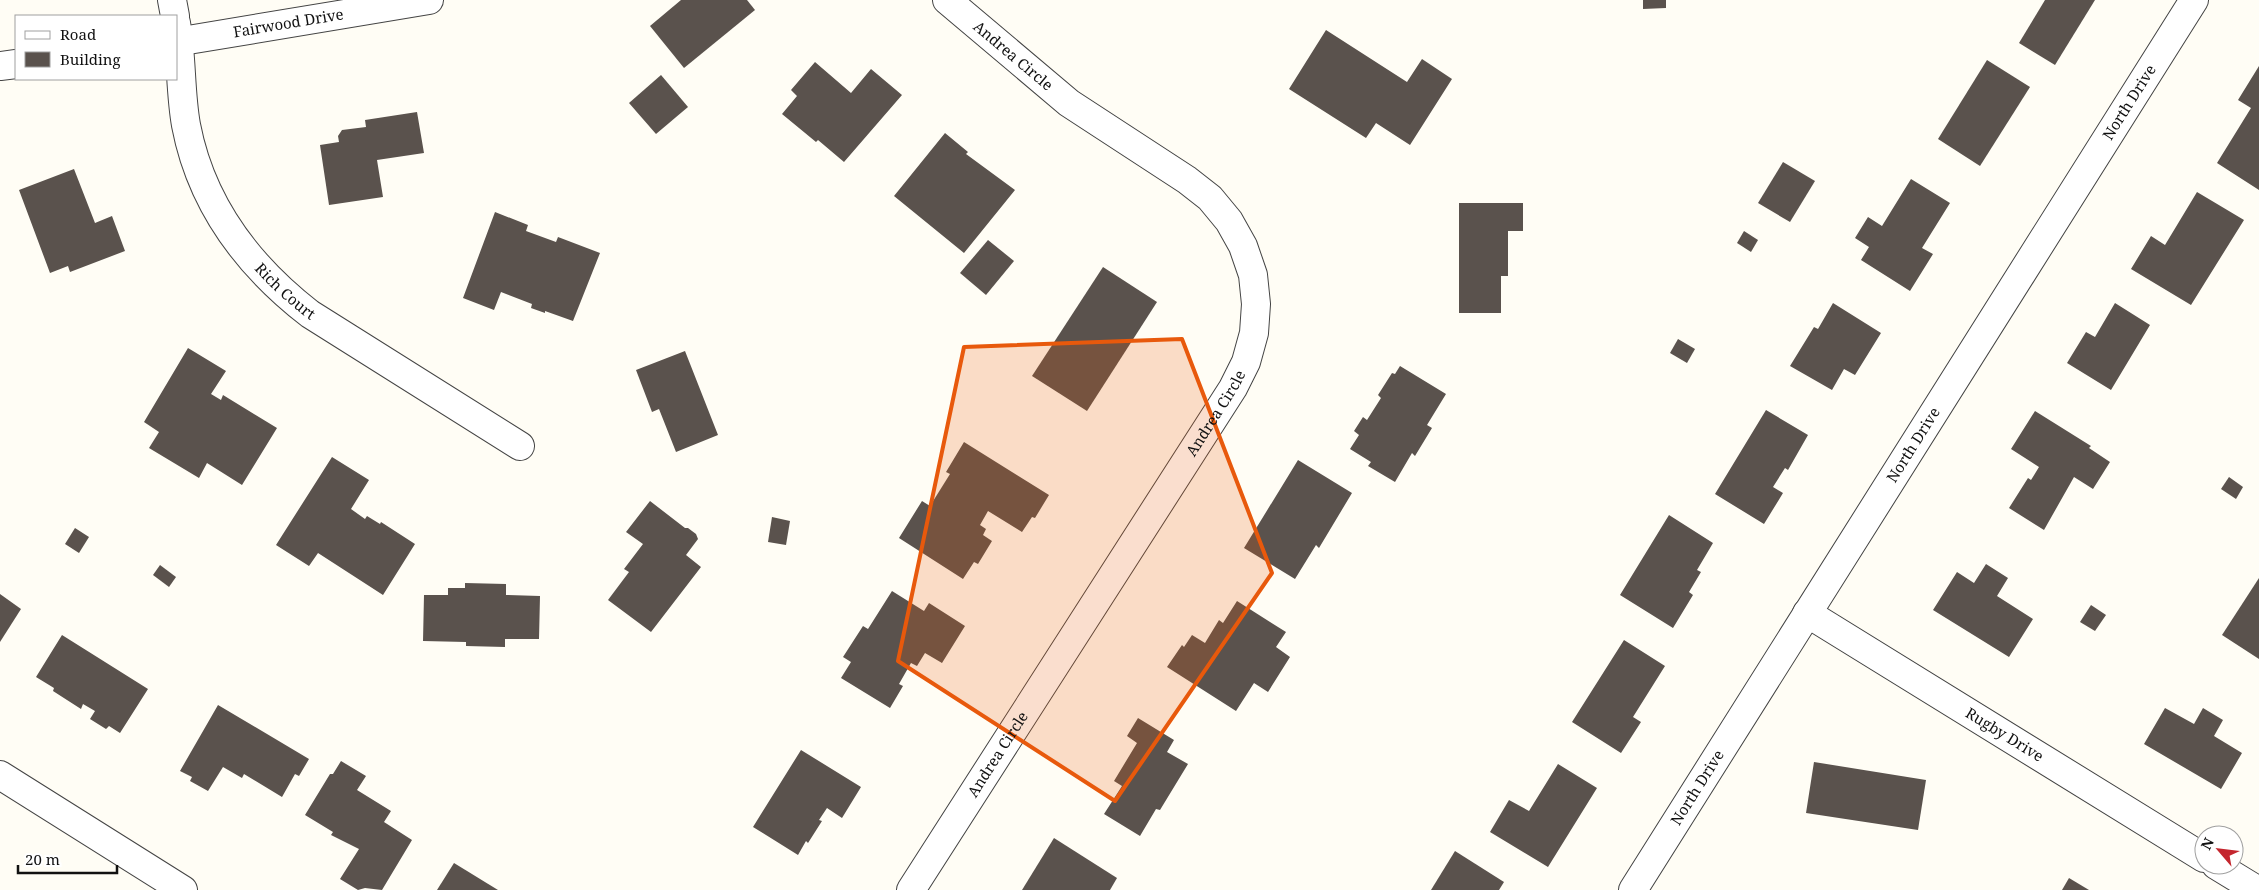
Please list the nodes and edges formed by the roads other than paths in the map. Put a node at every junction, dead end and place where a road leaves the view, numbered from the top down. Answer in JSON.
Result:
{"nodes":[{"id":1,"x":172,"y":0,"type":"edge"},
{"id":2,"x":430,"y":0,"type":"edge"},
{"id":3,"x":947,"y":0,"type":"edge"},
{"id":4,"x":2194,"y":0,"type":"edge"},
{"id":5,"x":174,"y":15,"type":"edge"},
{"id":6,"x":178,"y":31,"type":"edge"},
{"id":7,"x":178,"y":41,"type":"edge"},
{"id":8,"x":15,"y":64,"type":"edge"},
{"id":9,"x":0,"y":66,"type":"edge"},
{"id":10,"x":520,"y":446,"type":"dead end"},
{"id":11,"x":1807,"y":612,"type":"junction"},
{"id":12,"x":0,"y":775,"type":"edge"},
{"id":13,"x":2194,"y":852,"type":"edge"},
{"id":14,"x":2232,"y":875,"type":"edge"},
{"id":15,"x":183,"y":890,"type":"edge"},
{"id":16,"x":911,"y":890,"type":"edge"},
{"id":17,"x":1633,"y":890,"type":"edge"},
{"id":18,"x":2256,"y":890,"type":"edge"}],
"edges":[{"from":1,"to":5,"type":"street","name":"Rich Court"},
{"from":2,"to":6,"type":"street","name":"Fairwood Drive"},
{"from":3,"to":16,"type":"street","name":"Andrea Circle"},
{"from":4,"to":11,"type":"street","name":"North Drive"},
{"from":7,"to":10,"type":"street","name":"Rich Court"},
{"from":8,"to":9,"type":"street"},
{"from":11,"to":13,"type":"street","name":"Rugby Drive"},
{"from":11,"to":17,"type":"street","name":"North Drive"},
{"from":12,"to":15,"type":"street"},
{"from":14,"to":18,"type":"street"}]}
